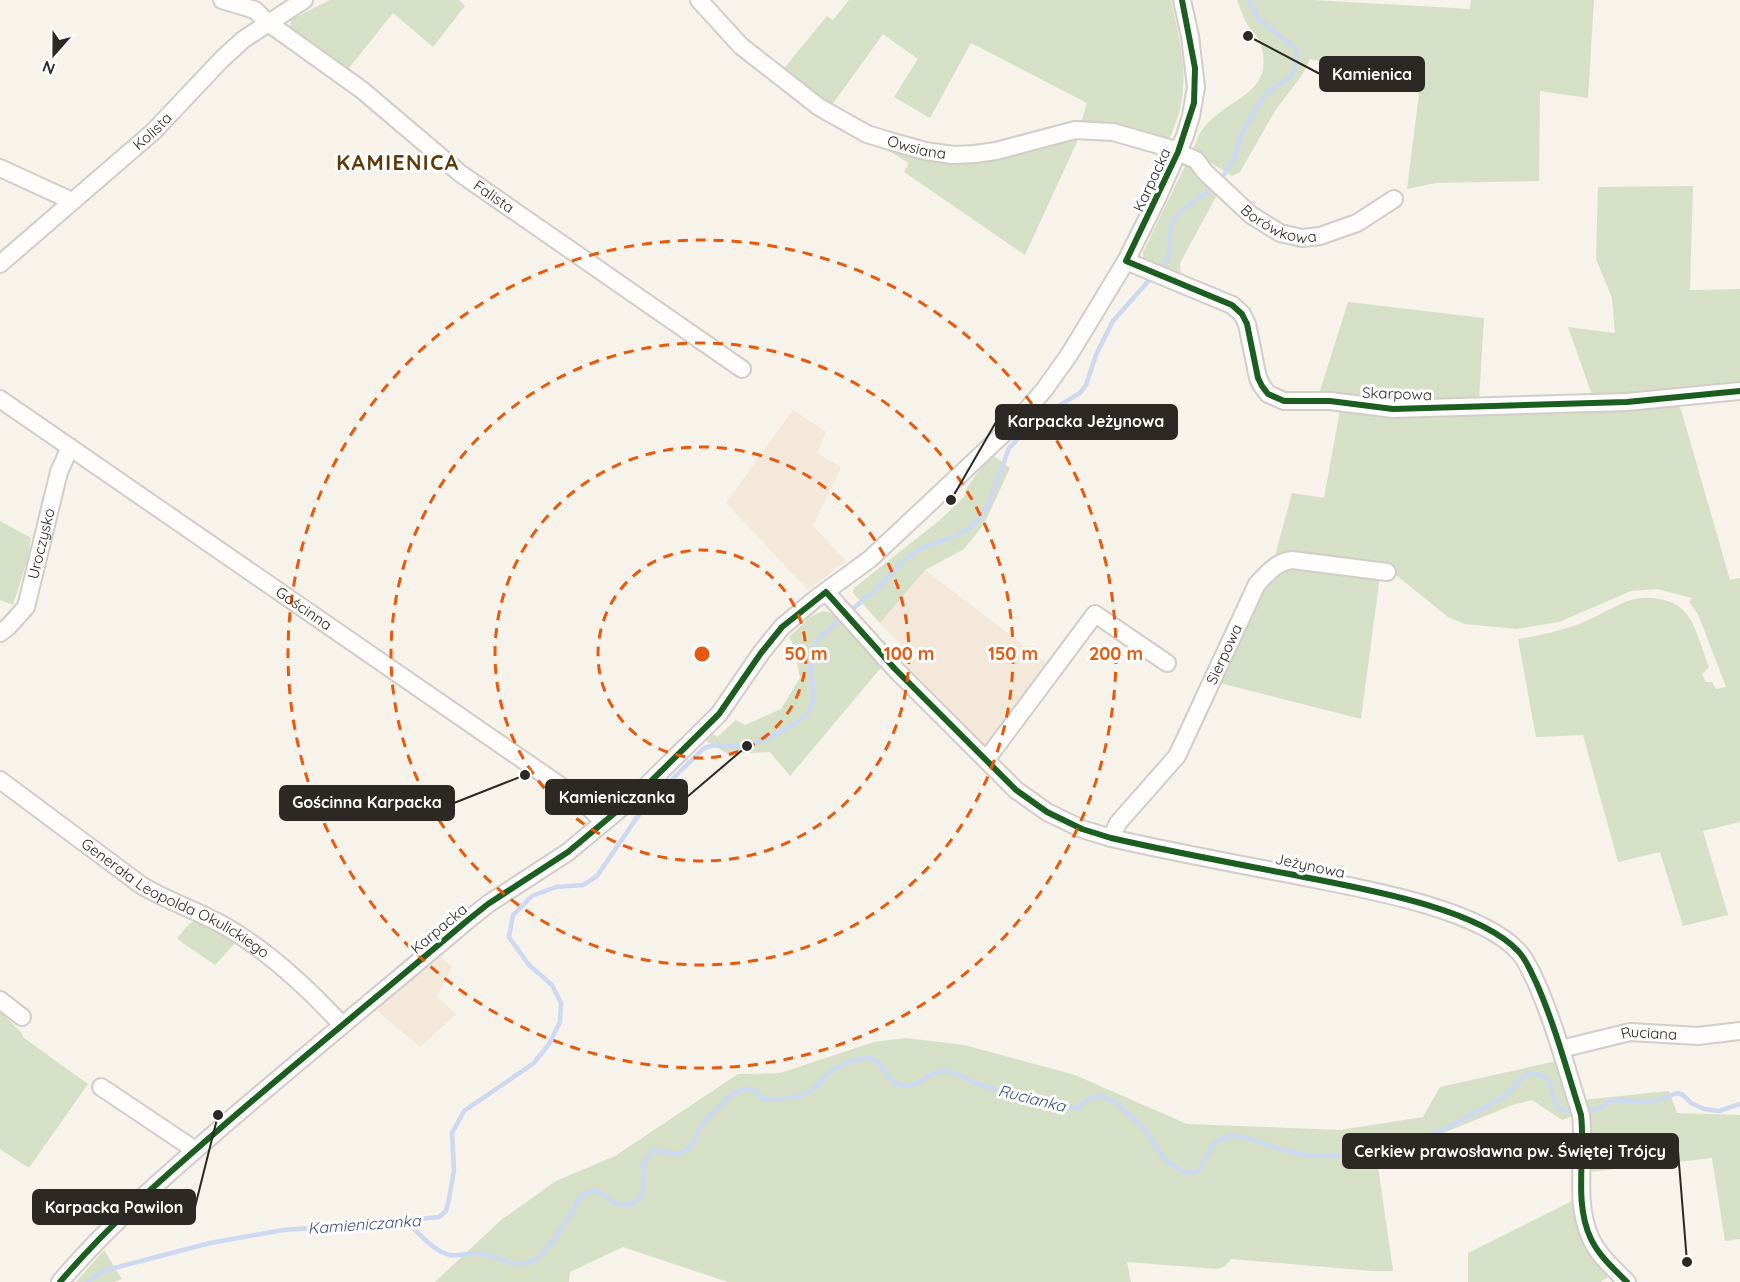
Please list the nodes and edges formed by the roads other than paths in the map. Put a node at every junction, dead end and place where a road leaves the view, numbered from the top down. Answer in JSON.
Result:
{"nodes":[{"id":1,"x":222,"y":0,"type":"edge"},
{"id":2,"x":304,"y":0,"type":"edge"},
{"id":3,"x":699,"y":0,"type":"edge"},
{"id":4,"x":1182,"y":0,"type":"edge"},
{"id":5,"x":267,"y":22,"type":"junction"},
{"id":6,"x":1178,"y":152,"type":"junction"},
{"id":7,"x":0,"y":168,"type":"edge"},
{"id":8,"x":1394,"y":199,"type":"dead end"},
{"id":9,"x":72,"y":201,"type":"junction"},
{"id":10,"x":1126,"y":261,"type":"junction"},
{"id":11,"x":0,"y":264,"type":"edge"},
{"id":12,"x":742,"y":369,"type":"dead end"},
{"id":13,"x":1740,"y":391,"type":"edge"},
{"id":14,"x":0,"y":399,"type":"edge"},
{"id":15,"x":70,"y":447,"type":"junction"},
{"id":16,"x":1387,"y":572,"type":"dead end"},
{"id":17,"x":826,"y":592,"type":"junction"},
{"id":18,"x":0,"y":633,"type":"edge"},
{"id":19,"x":1167,"y":663,"type":"dead end"},
{"id":20,"x":987,"y":760,"type":"junction"},
{"id":21,"x":0,"y":780,"type":"edge"},
{"id":22,"x":604,"y":822,"type":"junction"},
{"id":23,"x":1111,"y":838,"type":"junction"},
{"id":24,"x":0,"y":1000,"type":"edge"},
{"id":25,"x":22,"y":1017,"type":"dead end"},
{"id":26,"x":342,"y":1025,"type":"junction"},
{"id":27,"x":1740,"y":1031,"type":"edge"},
{"id":28,"x":1561,"y":1049,"type":"junction"},
{"id":29,"x":101,"y":1087,"type":"dead end"},
{"id":30,"x":195,"y":1150,"type":"junction"},
{"id":31,"x":60,"y":1282,"type":"edge"},
{"id":32,"x":1627,"y":1282,"type":"edge"}],
"edges":[{"from":1,"to":5,"type":"street","name":"Falista"},
{"from":2,"to":5,"type":"street","name":"Kolista"},
{"from":3,"to":6,"type":"street","name":"Owsiana"},
{"from":4,"to":6,"type":"street","name":"Karpacka"},
{"from":5,"to":9,"type":"street","name":"Kolista"},
{"from":5,"to":12,"type":"street","name":"Falista"},
{"from":6,"to":8,"type":"street","name":"Borówkowa"},
{"from":6,"to":10,"type":"street","name":"Karpacka"},
{"from":7,"to":9,"type":"street"},
{"from":9,"to":11,"type":"street","name":"Kolista"},
{"from":10,"to":13,"type":"street","name":"Skarpowa"},
{"from":10,"to":17,"type":"street","name":"Karpacka"},
{"from":14,"to":15,"type":"street","name":"Gościnna"},
{"from":15,"to":18,"type":"street","name":"Uroczysko"},
{"from":15,"to":22,"type":"street","name":"Gościnna"},
{"from":16,"to":23,"type":"street","name":"Sierpowa"},
{"from":17,"to":20,"type":"street","name":"Jeżynowa"},
{"from":17,"to":22,"type":"street","name":"Karpacka"},
{"from":19,"to":20,"type":"street"},
{"from":20,"to":23,"type":"street","name":"Jeżynowa"},
{"from":21,"to":26,"type":"street","name":"Generała Leopolda Okulickiego"},
{"from":22,"to":26,"type":"street","name":"Karpacka"},
{"from":23,"to":28,"type":"street","name":"Jeżynowa"},
{"from":24,"to":25,"type":"street"},
{"from":26,"to":30,"type":"street","name":"Karpacka"},
{"from":27,"to":28,"type":"street","name":"Ruciana"},
{"from":28,"to":32,"type":"street","name":"Jeżynowa"},
{"from":29,"to":30,"type":"street"},
{"from":30,"to":31,"type":"street","name":"Karpacka"}]}
